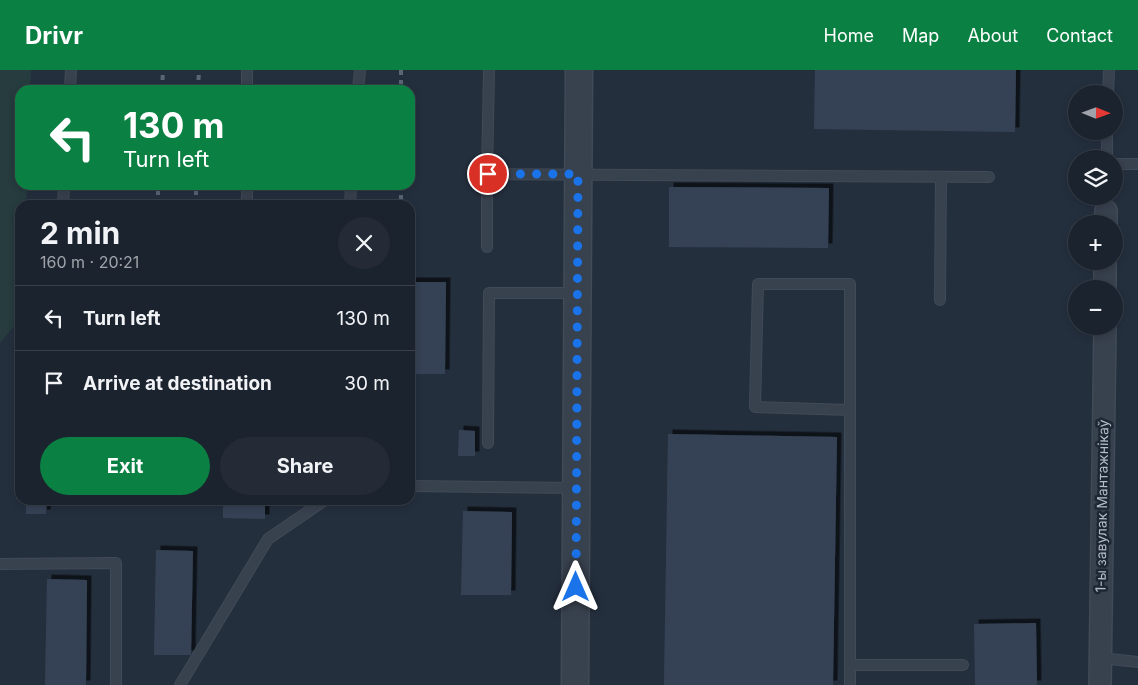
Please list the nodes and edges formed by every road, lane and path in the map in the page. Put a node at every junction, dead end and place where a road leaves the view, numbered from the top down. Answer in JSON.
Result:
{"nodes":[{"id":1,"x":71,"y":70,"type":"edge"},
{"id":2,"x":247,"y":70,"type":"edge"},
{"id":3,"x":360,"y":70,"type":"edge"},
{"id":4,"x":489,"y":70,"type":"edge"},
{"id":5,"x":579,"y":70,"type":"edge"},
{"id":6,"x":1109,"y":70,"type":"edge"},
{"id":7,"x":70,"y":85,"type":"edge"},
{"id":8,"x":247,"y":85,"type":"edge"},
{"id":9,"x":358,"y":85,"type":"edge"},
{"id":10,"x":1108,"y":85,"type":"edge"},
{"id":11,"x":1123,"y":164,"type":"edge"},
{"id":12,"x":1138,"y":164,"type":"edge"},
{"id":13,"x":488,"y":174,"type":"junction"},
{"id":14,"x":578,"y":174,"type":"junction"},
{"id":15,"x":941,"y":177,"type":"junction"},
{"id":16,"x":989,"y":177,"type":"dead end"},
{"id":17,"x":487,"y":247,"type":"dead end"},
{"id":18,"x":578,"y":293,"type":"junction"},
{"id":19,"x":940,"y":300,"type":"dead end"},
{"id":20,"x":1104,"y":335,"type":"edge"},
{"id":21,"x":850,"y":410,"type":"junction"},
{"id":22,"x":488,"y":443,"type":"dead end"},
{"id":23,"x":415,"y":486,"type":"edge"},
{"id":24,"x":576,"y":488,"type":"junction"},
{"id":25,"x":318,"y":505,"type":"edge"},
{"id":26,"x":0,"y":564,"type":"edge"},
{"id":27,"x":1100,"y":658,"type":"junction"},
{"id":28,"x":1138,"y":662,"type":"edge"},
{"id":29,"x":850,"y":665,"type":"junction"},
{"id":30,"x":963,"y":665,"type":"dead end"},
{"id":31,"x":116,"y":685,"type":"edge"},
{"id":32,"x":180,"y":685,"type":"edge"},
{"id":33,"x":575,"y":685,"type":"edge"},
{"id":34,"x":850,"y":685,"type":"edge"},
{"id":35,"x":1100,"y":685,"type":"edge"}],
"edges":[{"from":1,"to":7,"type":"lane"},
{"from":2,"to":8,"type":"lane"},
{"from":3,"to":9,"type":"lane"},
{"from":4,"to":13,"type":"lane"},
{"from":5,"to":14,"type":"street"},
{"from":6,"to":10,"type":"lane"},
{"from":11,"to":12,"type":"lane"},
{"from":13,"to":14,"type":"lane"},
{"from":13,"to":17,"type":"lane"},
{"from":14,"to":15,"type":"lane"},
{"from":14,"to":18,"type":"street"},
{"from":15,"to":16,"type":"lane"},
{"from":15,"to":19,"type":"lane"},
{"from":18,"to":22,"type":"lane"},
{"from":18,"to":24,"type":"street"},
{"from":20,"to":27,"type":"street","name":"1-ы завулак Мантажнікаў"},
{"from":21,"to":21,"type":"lane"},
{"from":21,"to":29,"type":"lane"},
{"from":23,"to":24,"type":"lane"},
{"from":24,"to":33,"type":"street"},
{"from":25,"to":32,"type":"lane"},
{"from":26,"to":31,"type":"lane"},
{"from":27,"to":28,"type":"lane"},
{"from":27,"to":35,"type":"street","name":"1-ы завулак Мантажнікаў"},
{"from":29,"to":30,"type":"lane"},
{"from":29,"to":34,"type":"lane"}]}
